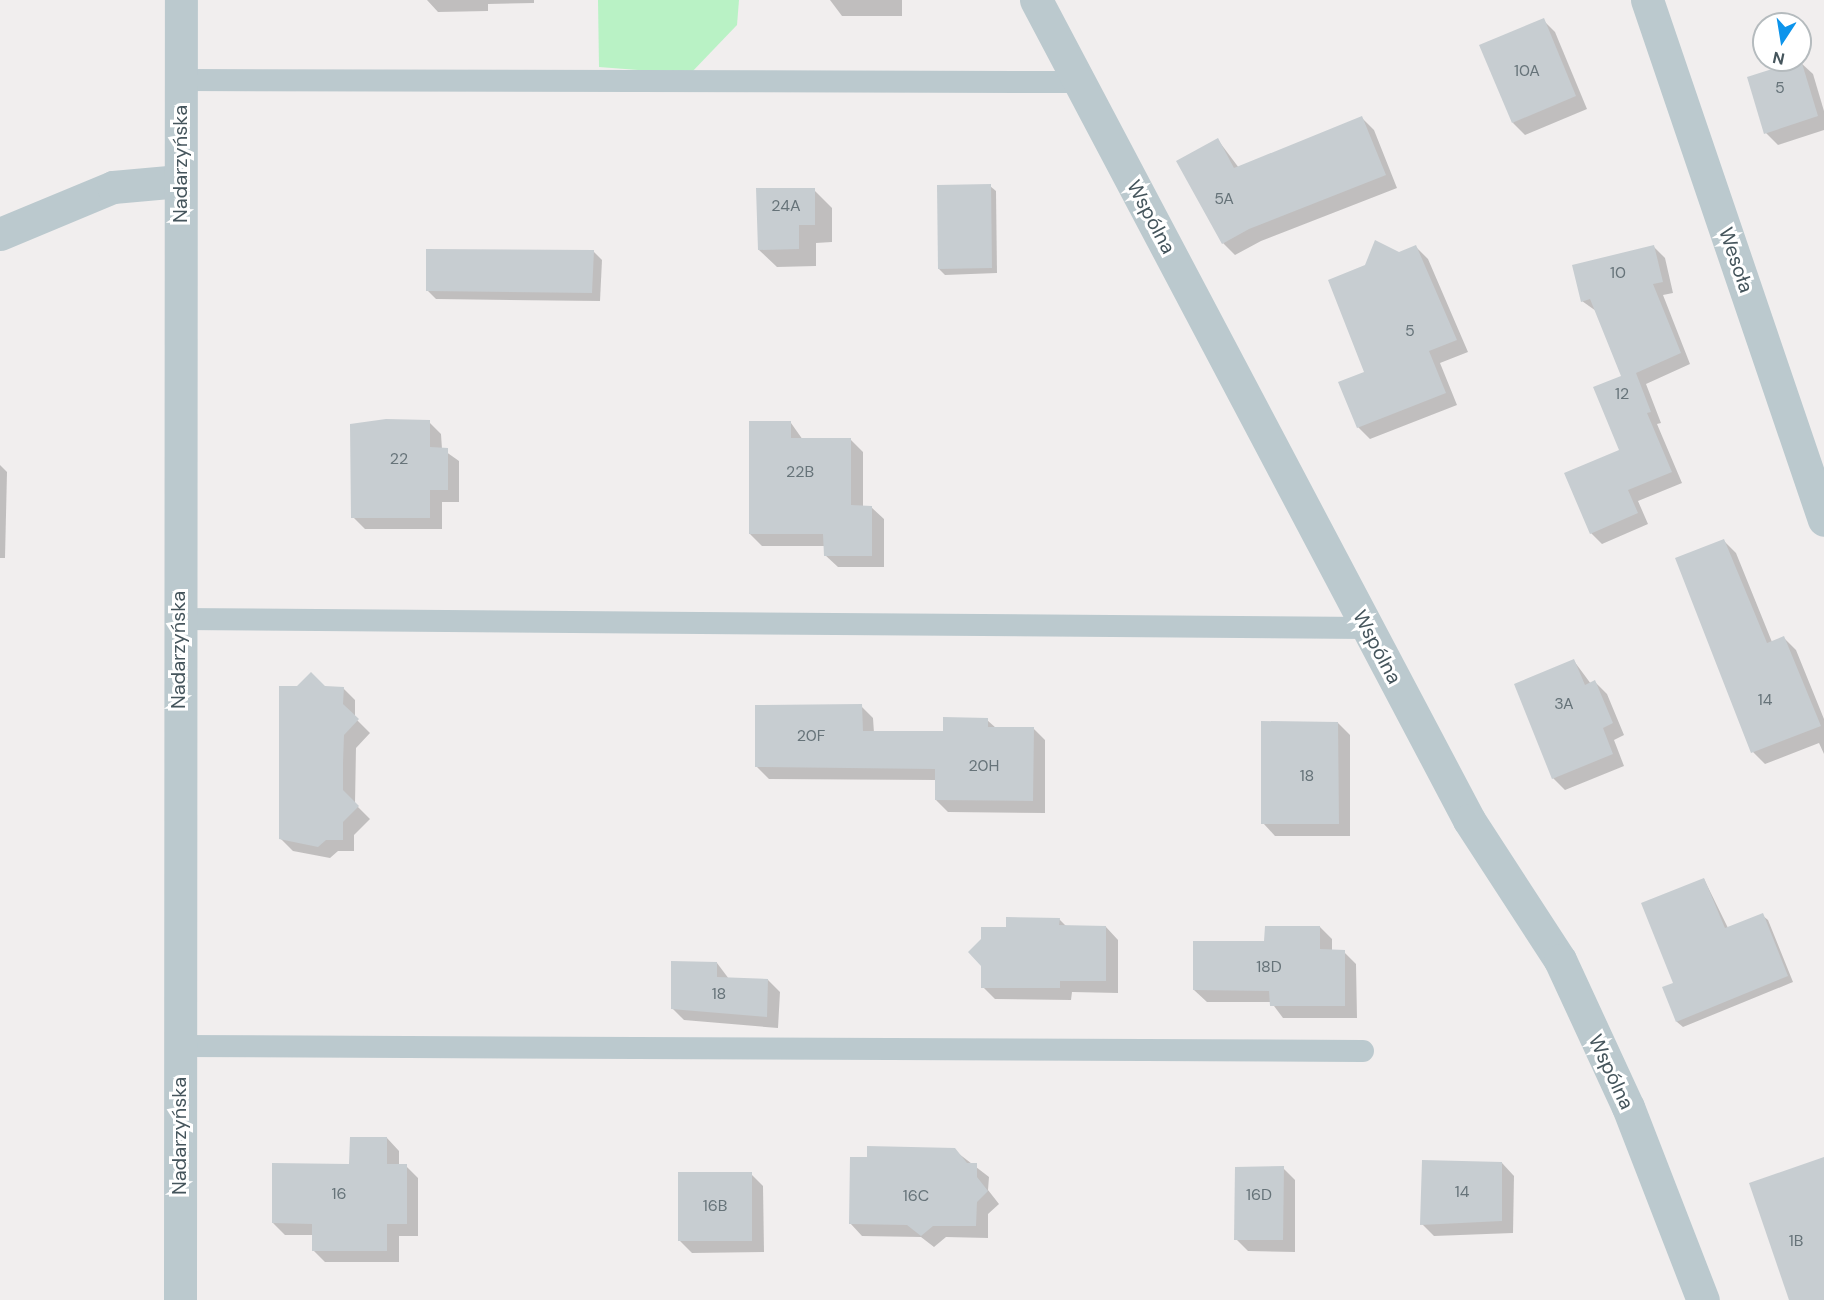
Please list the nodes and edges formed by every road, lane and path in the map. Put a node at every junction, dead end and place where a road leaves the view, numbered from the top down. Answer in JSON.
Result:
{"nodes":[{"id":1,"x":181,"y":0,"type":"edge"},
{"id":2,"x":1036,"y":0,"type":"edge"},
{"id":3,"x":1647,"y":0,"type":"edge"},
{"id":4,"x":181,"y":80,"type":"junction"},
{"id":5,"x":1080,"y":82,"type":"junction"},
{"id":6,"x":180,"y":181,"type":"junction"},
{"id":7,"x":0,"y":234,"type":"edge"},
{"id":8,"x":1824,"y":520,"type":"edge"},
{"id":9,"x":178,"y":619,"type":"junction"},
{"id":10,"x":1366,"y":628,"type":"junction"},
{"id":11,"x":178,"y":1046,"type":"junction"},
{"id":12,"x":1363,"y":1051,"type":"dead end"},
{"id":13,"x":180,"y":1300,"type":"edge"},
{"id":14,"x":1703,"y":1300,"type":"edge"}],
"edges":[{"from":1,"to":4,"type":"street","name":"Nadarzyńska"},
{"from":2,"to":5,"type":"street","name":"Wspólna"},
{"from":3,"to":8,"type":"street","name":"Wesoła"},
{"from":4,"to":5,"type":"lane"},
{"from":4,"to":6,"type":"street","name":"Nadarzyńska"},
{"from":5,"to":10,"type":"street","name":"Wspólna"},
{"from":6,"to":7,"type":"street"},
{"from":6,"to":9,"type":"street","name":"Nadarzyńska"},
{"from":9,"to":10,"type":"lane"},
{"from":9,"to":11,"type":"street","name":"Nadarzyńska"},
{"from":10,"to":14,"type":"street","name":"Wspólna"},
{"from":11,"to":12,"type":"lane"},
{"from":11,"to":13,"type":"street","name":"Nadarzyńska"}]}
